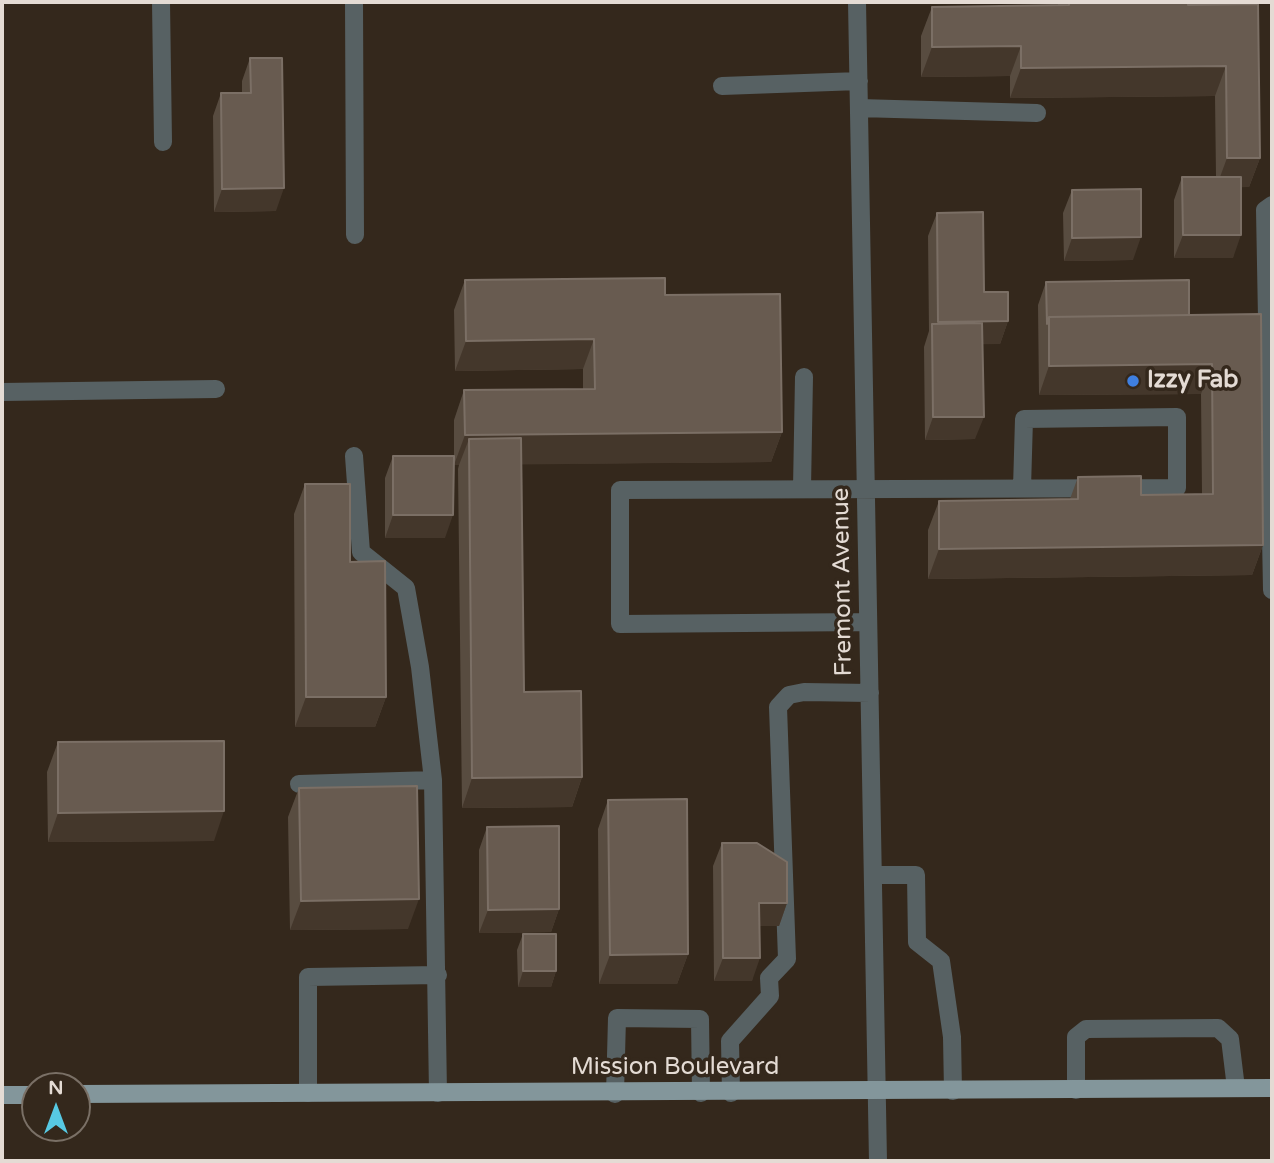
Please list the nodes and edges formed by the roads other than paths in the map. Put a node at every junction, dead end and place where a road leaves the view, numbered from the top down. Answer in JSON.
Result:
{"nodes":[{"id":1,"x":161,"y":2,"type":"edge"},
{"id":2,"x":354,"y":2,"type":"edge"},
{"id":3,"x":857,"y":2,"type":"edge"},
{"id":4,"x":859,"y":81,"type":"junction"},
{"id":5,"x":722,"y":86,"type":"dead end"},
{"id":6,"x":859,"y":108,"type":"junction"},
{"id":7,"x":1037,"y":113,"type":"dead end"},
{"id":8,"x":163,"y":142,"type":"dead end"},
{"id":9,"x":1272,"y":205,"type":"edge"},
{"id":10,"x":355,"y":235,"type":"dead end"},
{"id":11,"x":804,"y":377,"type":"dead end"},
{"id":12,"x":216,"y":389,"type":"dead end"},
{"id":13,"x":2,"y":392,"type":"edge"},
{"id":14,"x":354,"y":456,"type":"dead end"},
{"id":15,"x":866,"y":487,"type":"junction"},
{"id":16,"x":802,"y":488,"type":"junction"},
{"id":17,"x":1022,"y":488,"type":"junction"},
{"id":18,"x":1272,"y":590,"type":"edge"},
{"id":19,"x":868,"y":622,"type":"junction"},
{"id":20,"x":870,"y":693,"type":"junction"},
{"id":21,"x":433,"y":780,"type":"junction"},
{"id":22,"x":299,"y":784,"type":"dead end"},
{"id":23,"x":873,"y":875,"type":"junction"},
{"id":24,"x":438,"y":975,"type":"junction"},
{"id":25,"x":1236,"y":1088,"type":"junction"},
{"id":26,"x":1272,"y":1088,"type":"edge"},
{"id":27,"x":1076,"y":1090,"type":"junction"},
{"id":28,"x":953,"y":1091,"type":"junction"},
{"id":29,"x":877,"y":1092,"type":"junction"},
{"id":30,"x":308,"y":1093,"type":"junction"},
{"id":31,"x":438,"y":1093,"type":"junction"},
{"id":32,"x":701,"y":1093,"type":"junction"},
{"id":33,"x":731,"y":1093,"type":"junction"},
{"id":34,"x":91,"y":1094,"type":"edge"},
{"id":35,"x":615,"y":1094,"type":"junction"},
{"id":36,"x":2,"y":1095,"type":"edge"},
{"id":37,"x":21,"y":1095,"type":"edge"},
{"id":38,"x":878,"y":1161,"type":"edge"}],
"edges":[{"from":1,"to":8,"type":"street"},
{"from":2,"to":10,"type":"street"},
{"from":3,"to":4,"type":"street","name":"Fremont Avenue"},
{"from":4,"to":5,"type":"street"},
{"from":4,"to":6,"type":"street","name":"Fremont Avenue"},
{"from":6,"to":7,"type":"street"},
{"from":6,"to":15,"type":"street","name":"Fremont Avenue"},
{"from":9,"to":18,"type":"street"},
{"from":11,"to":16,"type":"street"},
{"from":12,"to":13,"type":"street"},
{"from":14,"to":21,"type":"street"},
{"from":15,"to":16,"type":"street"},
{"from":15,"to":17,"type":"street"},
{"from":15,"to":19,"type":"street","name":"Fremont Avenue"},
{"from":16,"to":19,"type":"street"},
{"from":17,"to":17,"type":"street"},
{"from":19,"to":20,"type":"street","name":"Fremont Avenue"},
{"from":20,"to":23,"type":"street","name":"Fremont Avenue"},
{"from":20,"to":33,"type":"street"},
{"from":21,"to":22,"type":"street"},
{"from":21,"to":24,"type":"street"},
{"from":23,"to":28,"type":"street"},
{"from":23,"to":29,"type":"street","name":"Fremont Avenue"},
{"from":24,"to":30,"type":"street"},
{"from":24,"to":31,"type":"street"},
{"from":25,"to":26,"type":"main road","name":"Mission Boulevard"},
{"from":25,"to":27,"type":"main road","name":"Mission Boulevard"},
{"from":25,"to":27,"type":"street"},
{"from":27,"to":28,"type":"main road","name":"Mission Boulevard"},
{"from":28,"to":29,"type":"main road","name":"Mission Boulevard"},
{"from":29,"to":33,"type":"main road","name":"Mission Boulevard"},
{"from":29,"to":38,"type":"street","name":"Fremont Avenue"},
{"from":30,"to":31,"type":"main road","name":"Mission Boulevard"},
{"from":30,"to":34,"type":"main road","name":"Mission Boulevard"},
{"from":31,"to":35,"type":"main road","name":"Mission Boulevard"},
{"from":32,"to":33,"type":"main road","name":"Mission Boulevard"},
{"from":32,"to":35,"type":"main road","name":"Mission Boulevard"},
{"from":32,"to":35,"type":"street"},
{"from":36,"to":37,"type":"main road"}]}
